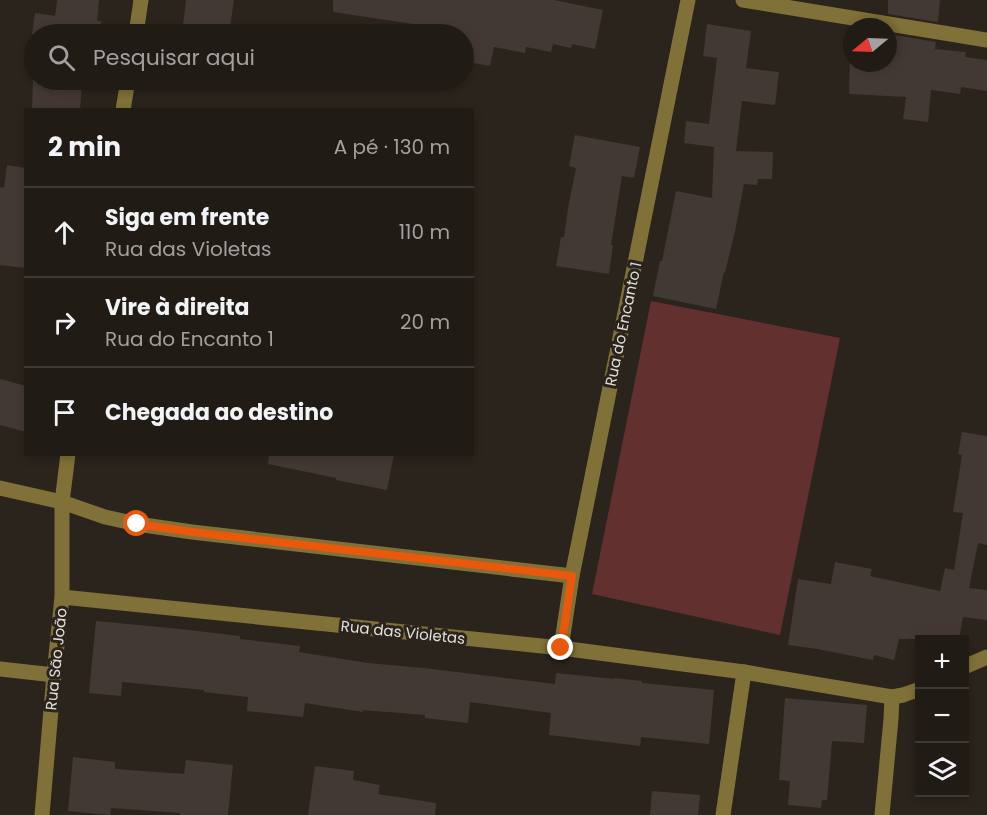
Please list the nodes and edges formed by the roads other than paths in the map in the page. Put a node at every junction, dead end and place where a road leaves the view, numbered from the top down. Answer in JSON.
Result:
{"nodes":[{"id":1,"x":141,"y":0,"type":"edge"},
{"id":2,"x":688,"y":0,"type":"edge"},
{"id":3,"x":743,"y":0,"type":"edge"},
{"id":4,"x":137,"y":24,"type":"edge"},
{"id":5,"x":987,"y":40,"type":"edge"},
{"id":6,"x":126,"y":90,"type":"edge"},
{"id":7,"x":123,"y":108,"type":"edge"},
{"id":8,"x":68,"y":456,"type":"edge"},
{"id":9,"x":0,"y":488,"type":"edge"},
{"id":10,"x":63,"y":502,"type":"junction"},
{"id":11,"x":572,"y":576,"type":"junction"},
{"id":12,"x":62,"y":597,"type":"junction"},
{"id":13,"x":561,"y":648,"type":"junction"},
{"id":14,"x":987,"y":657,"type":"edge"},
{"id":15,"x":969,"y":665,"type":"edge"},
{"id":16,"x":0,"y":669,"type":"edge"},
{"id":17,"x":744,"y":672,"type":"junction"},
{"id":18,"x":54,"y":675,"type":"junction"},
{"id":19,"x":915,"y":691,"type":"edge"},
{"id":20,"x":892,"y":697,"type":"junction"},
{"id":21,"x":42,"y":815,"type":"edge"},
{"id":22,"x":723,"y":815,"type":"edge"},
{"id":23,"x":882,"y":815,"type":"edge"}],
"edges":[{"from":1,"to":4,"type":"street"},
{"from":2,"to":11,"type":"street","name":"Rua do Encanto 1"},
{"from":3,"to":5,"type":"street"},
{"from":6,"to":7,"type":"street"},
{"from":8,"to":10,"type":"street","name":"Rua São João"},
{"from":9,"to":10,"type":"street"},
{"from":10,"to":11,"type":"street"},
{"from":10,"to":12,"type":"street","name":"Rua São João"},
{"from":11,"to":13,"type":"street","name":"Rua do Encanto 1"},
{"from":12,"to":13,"type":"street","name":"Rua das Violetas"},
{"from":12,"to":18,"type":"street","name":"Rua São João"},
{"from":13,"to":17,"type":"street","name":"Rua das Violetas"},
{"from":14,"to":15,"type":"street"},
{"from":16,"to":18,"type":"street"},
{"from":17,"to":20,"type":"street","name":"Rua das Violetas"},
{"from":17,"to":22,"type":"street"},
{"from":18,"to":21,"type":"street","name":"Rua São João"},
{"from":19,"to":20,"type":"street"},
{"from":20,"to":23,"type":"street"}]}
